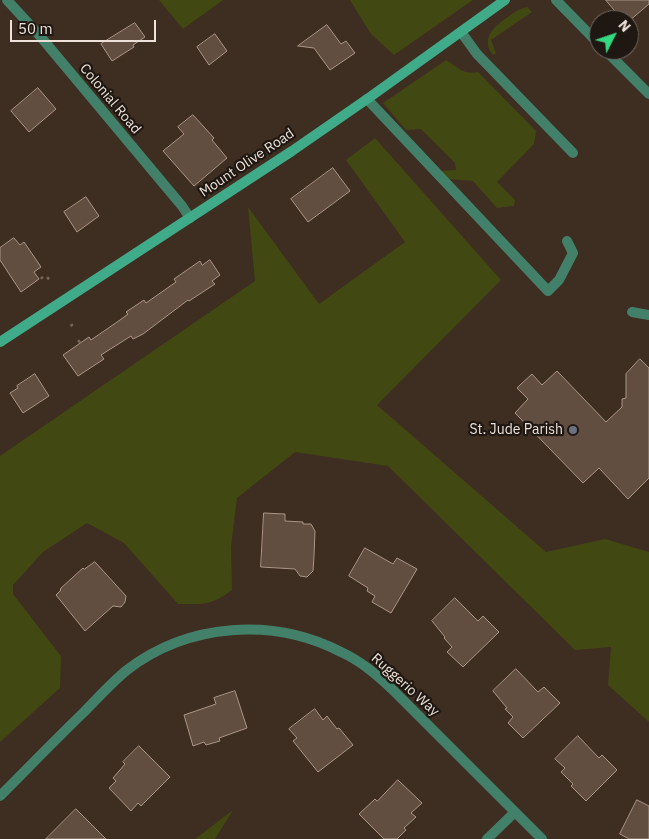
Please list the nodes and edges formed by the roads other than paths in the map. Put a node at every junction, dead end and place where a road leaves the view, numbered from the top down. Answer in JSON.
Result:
{"nodes":[{"id":1,"x":7,"y":0,"type":"edge"},
{"id":2,"x":505,"y":0,"type":"edge"},
{"id":3,"x":556,"y":0,"type":"edge"},
{"id":4,"x":461,"y":32,"type":"junction"},
{"id":5,"x":589,"y":34,"type":"edge"},
{"id":6,"x":615,"y":60,"type":"edge"},
{"id":7,"x":649,"y":94,"type":"edge"},
{"id":8,"x":367,"y":99,"type":"junction"},
{"id":9,"x":573,"y":153,"type":"dead end"},
{"id":10,"x":190,"y":218,"type":"junction"},
{"id":11,"x":567,"y":240,"type":"dead end"},
{"id":12,"x":632,"y":312,"type":"dead end"},
{"id":13,"x":649,"y":315,"type":"edge"},
{"id":14,"x":0,"y":342,"type":"edge"},
{"id":15,"x":0,"y":796,"type":"edge"},
{"id":16,"x":515,"y":812,"type":"junction"},
{"id":17,"x":487,"y":839,"type":"edge"},
{"id":18,"x":542,"y":839,"type":"edge"}],
"edges":[{"from":1,"to":10,"type":"street","name":"Colonial Road"},
{"from":2,"to":4,"type":"main road","name":"Mount Olive Road"},
{"from":3,"to":5,"type":"street"},
{"from":4,"to":8,"type":"main road","name":"Mount Olive Road"},
{"from":4,"to":9,"type":"street"},
{"from":6,"to":7,"type":"street"},
{"from":8,"to":10,"type":"main road","name":"Mount Olive Road"},
{"from":8,"to":11,"type":"street"},
{"from":10,"to":14,"type":"main road","name":"Mount Olive Road"},
{"from":12,"to":13,"type":"street"},
{"from":15,"to":16,"type":"street","name":"Ruggerio Way"},
{"from":16,"to":17,"type":"street"},
{"from":16,"to":18,"type":"street","name":"Ruggerio Way"}]}
